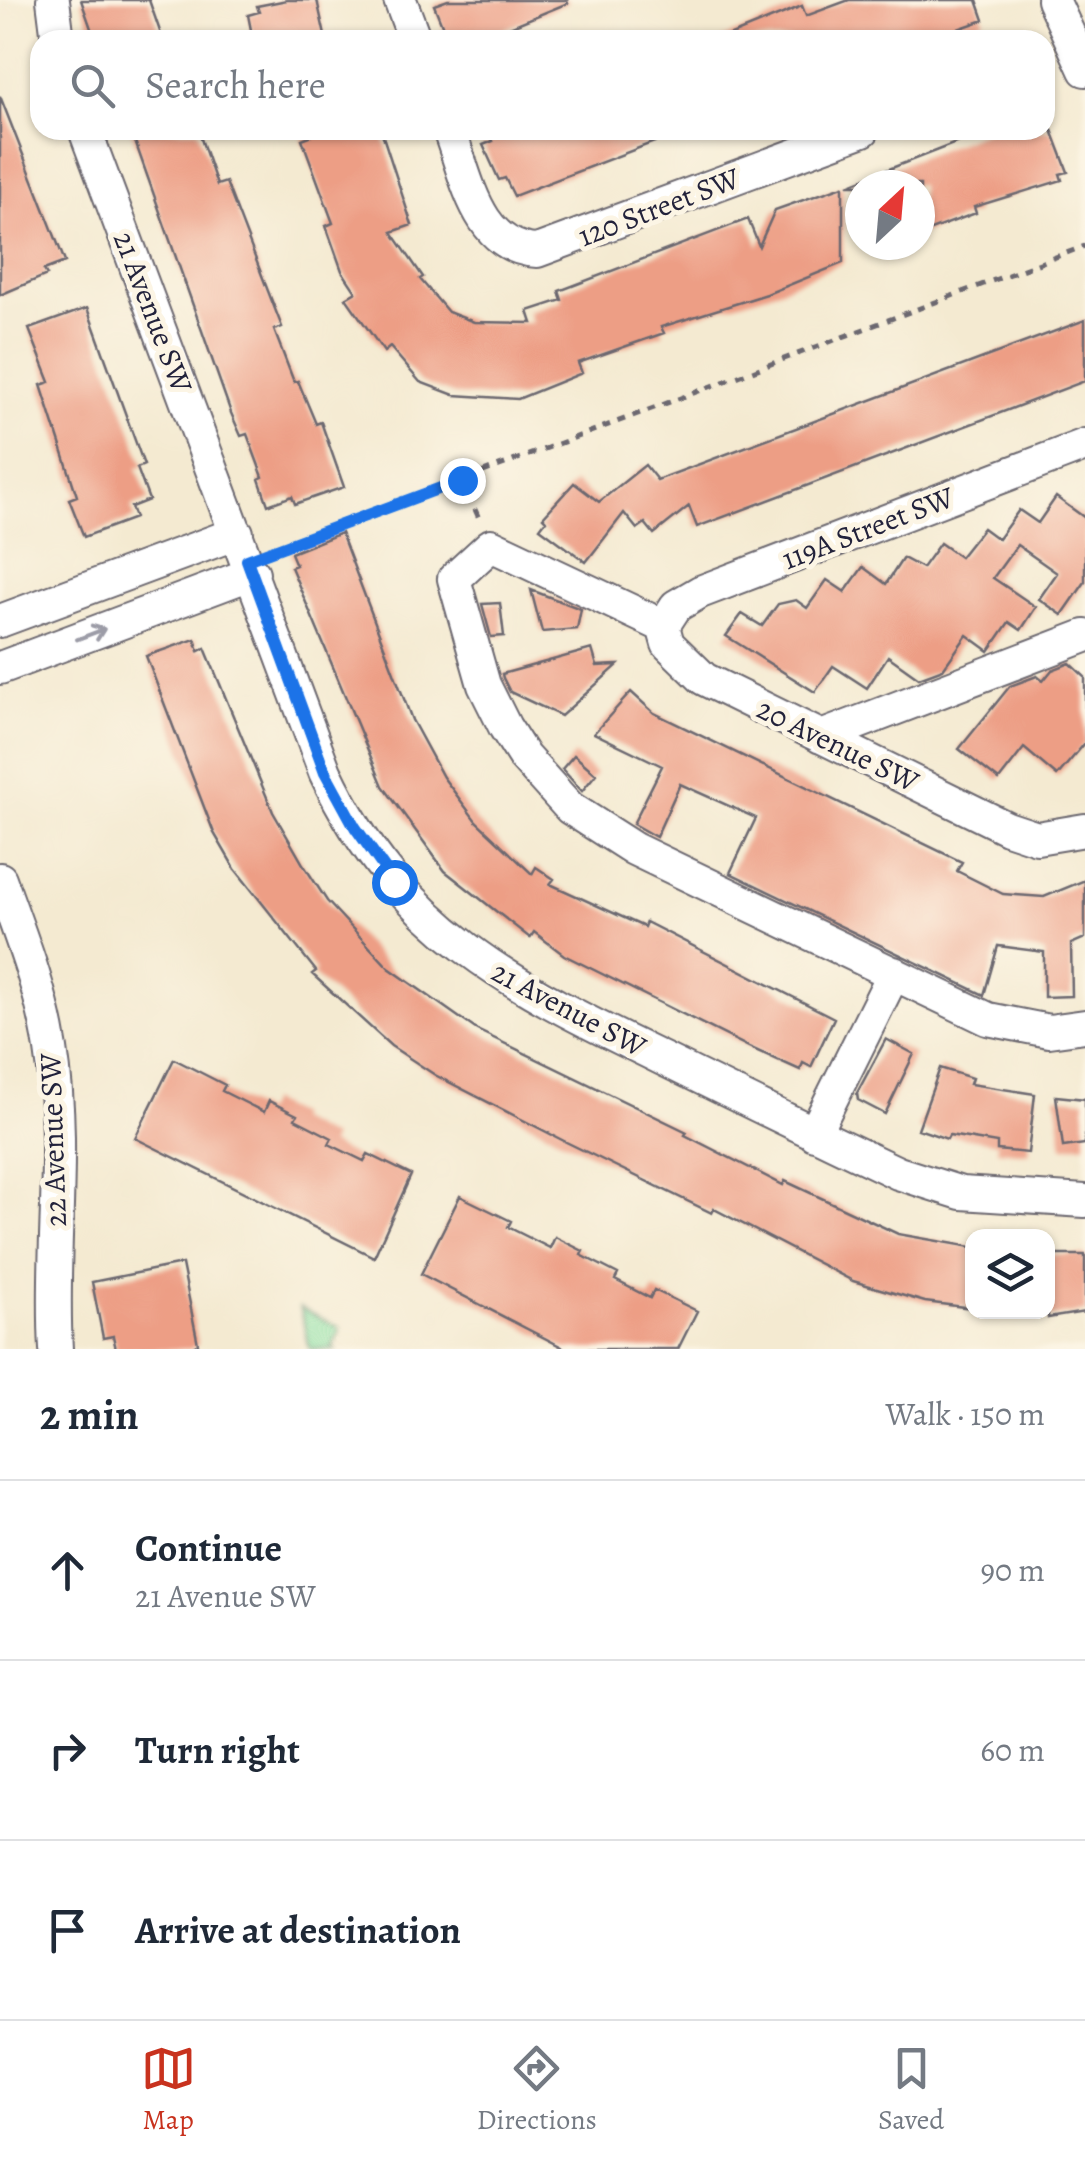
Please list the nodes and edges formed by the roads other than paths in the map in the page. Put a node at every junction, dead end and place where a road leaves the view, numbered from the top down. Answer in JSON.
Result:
{"nodes":[{"id":1,"x":54,"y":0,"type":"edge"},
{"id":2,"x":400,"y":0,"type":"edge"},
{"id":3,"x":1053,"y":0,"type":"edge"},
{"id":4,"x":57,"y":30,"type":"edge"},
{"id":5,"x":411,"y":30,"type":"edge"},
{"id":6,"x":1068,"y":60,"type":"edge"},
{"id":7,"x":88,"y":140,"type":"edge"},
{"id":8,"x":453,"y":140,"type":"edge"},
{"id":9,"x":837,"y":140,"type":"edge"},
{"id":10,"x":1085,"y":445,"type":"edge"},
{"id":11,"x":246,"y":556,"type":"junction"},
{"id":12,"x":0,"y":621,"type":"edge"},
{"id":13,"x":663,"y":626,"type":"junction"},
{"id":14,"x":1085,"y":636,"type":"edge"},
{"id":15,"x":0,"y":668,"type":"edge"},
{"id":16,"x":821,"y":737,"type":"junction"},
{"id":17,"x":1085,"y":830,"type":"edge"},
{"id":18,"x":0,"y":879,"type":"edge"},
{"id":19,"x":894,"y":972,"type":"junction"},
{"id":20,"x":1085,"y":1026,"type":"edge"},
{"id":21,"x":814,"y":1134,"type":"junction"},
{"id":22,"x":1085,"y":1201,"type":"edge"},
{"id":23,"x":56,"y":1349,"type":"edge"}],
"edges":[{"from":1,"to":4,"type":"street"},
{"from":2,"to":5,"type":"street"},
{"from":3,"to":6,"type":"street"},
{"from":7,"to":11,"type":"street","name":"21 Avenue SW"},
{"from":8,"to":9,"type":"street","name":"120 Street SW"},
{"from":10,"to":13,"type":"street","name":"119A Street SW"},
{"from":11,"to":12,"type":"street"},
{"from":15,"to":11,"type":"street","one_way":true},
{"from":11,"to":21,"type":"street","name":"21 Avenue SW"},
{"from":13,"to":16,"type":"street","name":"20 Avenue SW"},
{"from":13,"to":19,"type":"street"},
{"from":14,"to":16,"type":"street"},
{"from":16,"to":17,"type":"street","name":"20 Avenue SW"},
{"from":18,"to":23,"type":"street","name":"22 Avenue SW"},
{"from":19,"to":20,"type":"street"},
{"from":19,"to":21,"type":"street"},
{"from":21,"to":22,"type":"street","name":"21 Avenue SW"}]}
